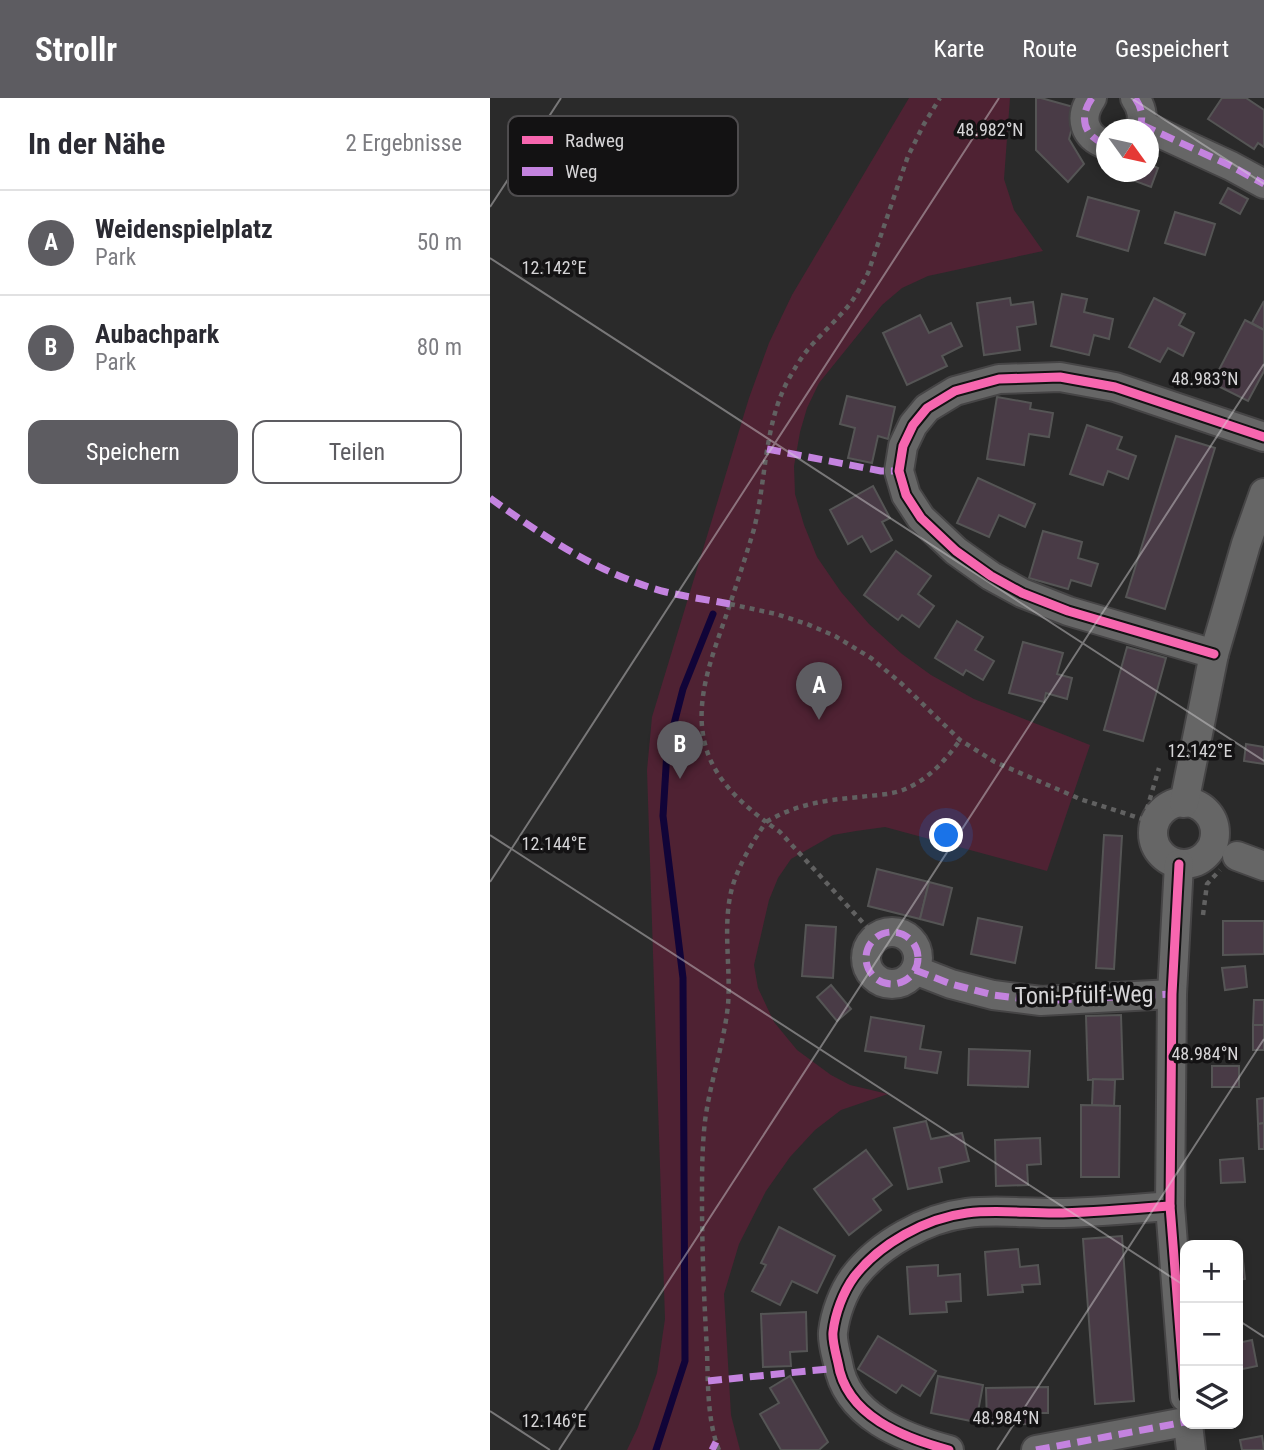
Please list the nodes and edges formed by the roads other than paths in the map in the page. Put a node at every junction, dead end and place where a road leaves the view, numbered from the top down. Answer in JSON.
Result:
{"nodes":[{"id":1,"x":1092,"y":98,"type":"edge"},
{"id":2,"x":1139,"y":117,"type":"edge"},
{"id":3,"x":1096,"y":141,"type":"edge"},
{"id":4,"x":1264,"y":184,"type":"edge"},
{"id":5,"x":1264,"y":437,"type":"edge"},
{"id":6,"x":1264,"y":493,"type":"edge"},
{"id":7,"x":1214,"y":654,"type":"junction"},
{"id":8,"x":1184,"y":803,"type":"junction"},
{"id":9,"x":1231,"y":861,"type":"road end"},
{"id":10,"x":1179,"y":864,"type":"junction"},
{"id":11,"x":1264,"y":866,"type":"edge"},
{"id":12,"x":915,"y":970,"type":"junction"},
{"id":13,"x":1172,"y":994,"type":"junction"},
{"id":14,"x":1170,"y":1206,"type":"junction"},
{"id":15,"x":1183,"y":1366,"type":"edge"},
{"id":16,"x":1180,"y":1424,"type":"edge"},
{"id":17,"x":1187,"y":1429,"type":"edge"},
{"id":18,"x":949,"y":1450,"type":"edge"},
{"id":19,"x":1036,"y":1450,"type":"edge"},
{"id":20,"x":1191,"y":1450,"type":"edge"}],
"edges":[{"from":1,"to":3,"type":"street"},
{"from":2,"to":4,"type":"street"},
{"from":5,"to":7,"type":"street"},
{"from":6,"to":7,"type":"street"},
{"from":7,"to":8,"type":"street"},
{"from":8,"to":10,"type":"street"},
{"from":8,"to":10,"type":"street"},
{"from":9,"to":11,"type":"street"},
{"from":10,"to":13,"type":"street"},
{"from":12,"to":12,"type":"street"},
{"from":12,"to":13,"type":"street","name":"Toni-Pfülf-Weg"},
{"from":13,"to":14,"type":"street"},
{"from":14,"to":15,"type":"street"},
{"from":14,"to":18,"type":"street"},
{"from":16,"to":19,"type":"street"},
{"from":17,"to":20,"type":"street"}]}
